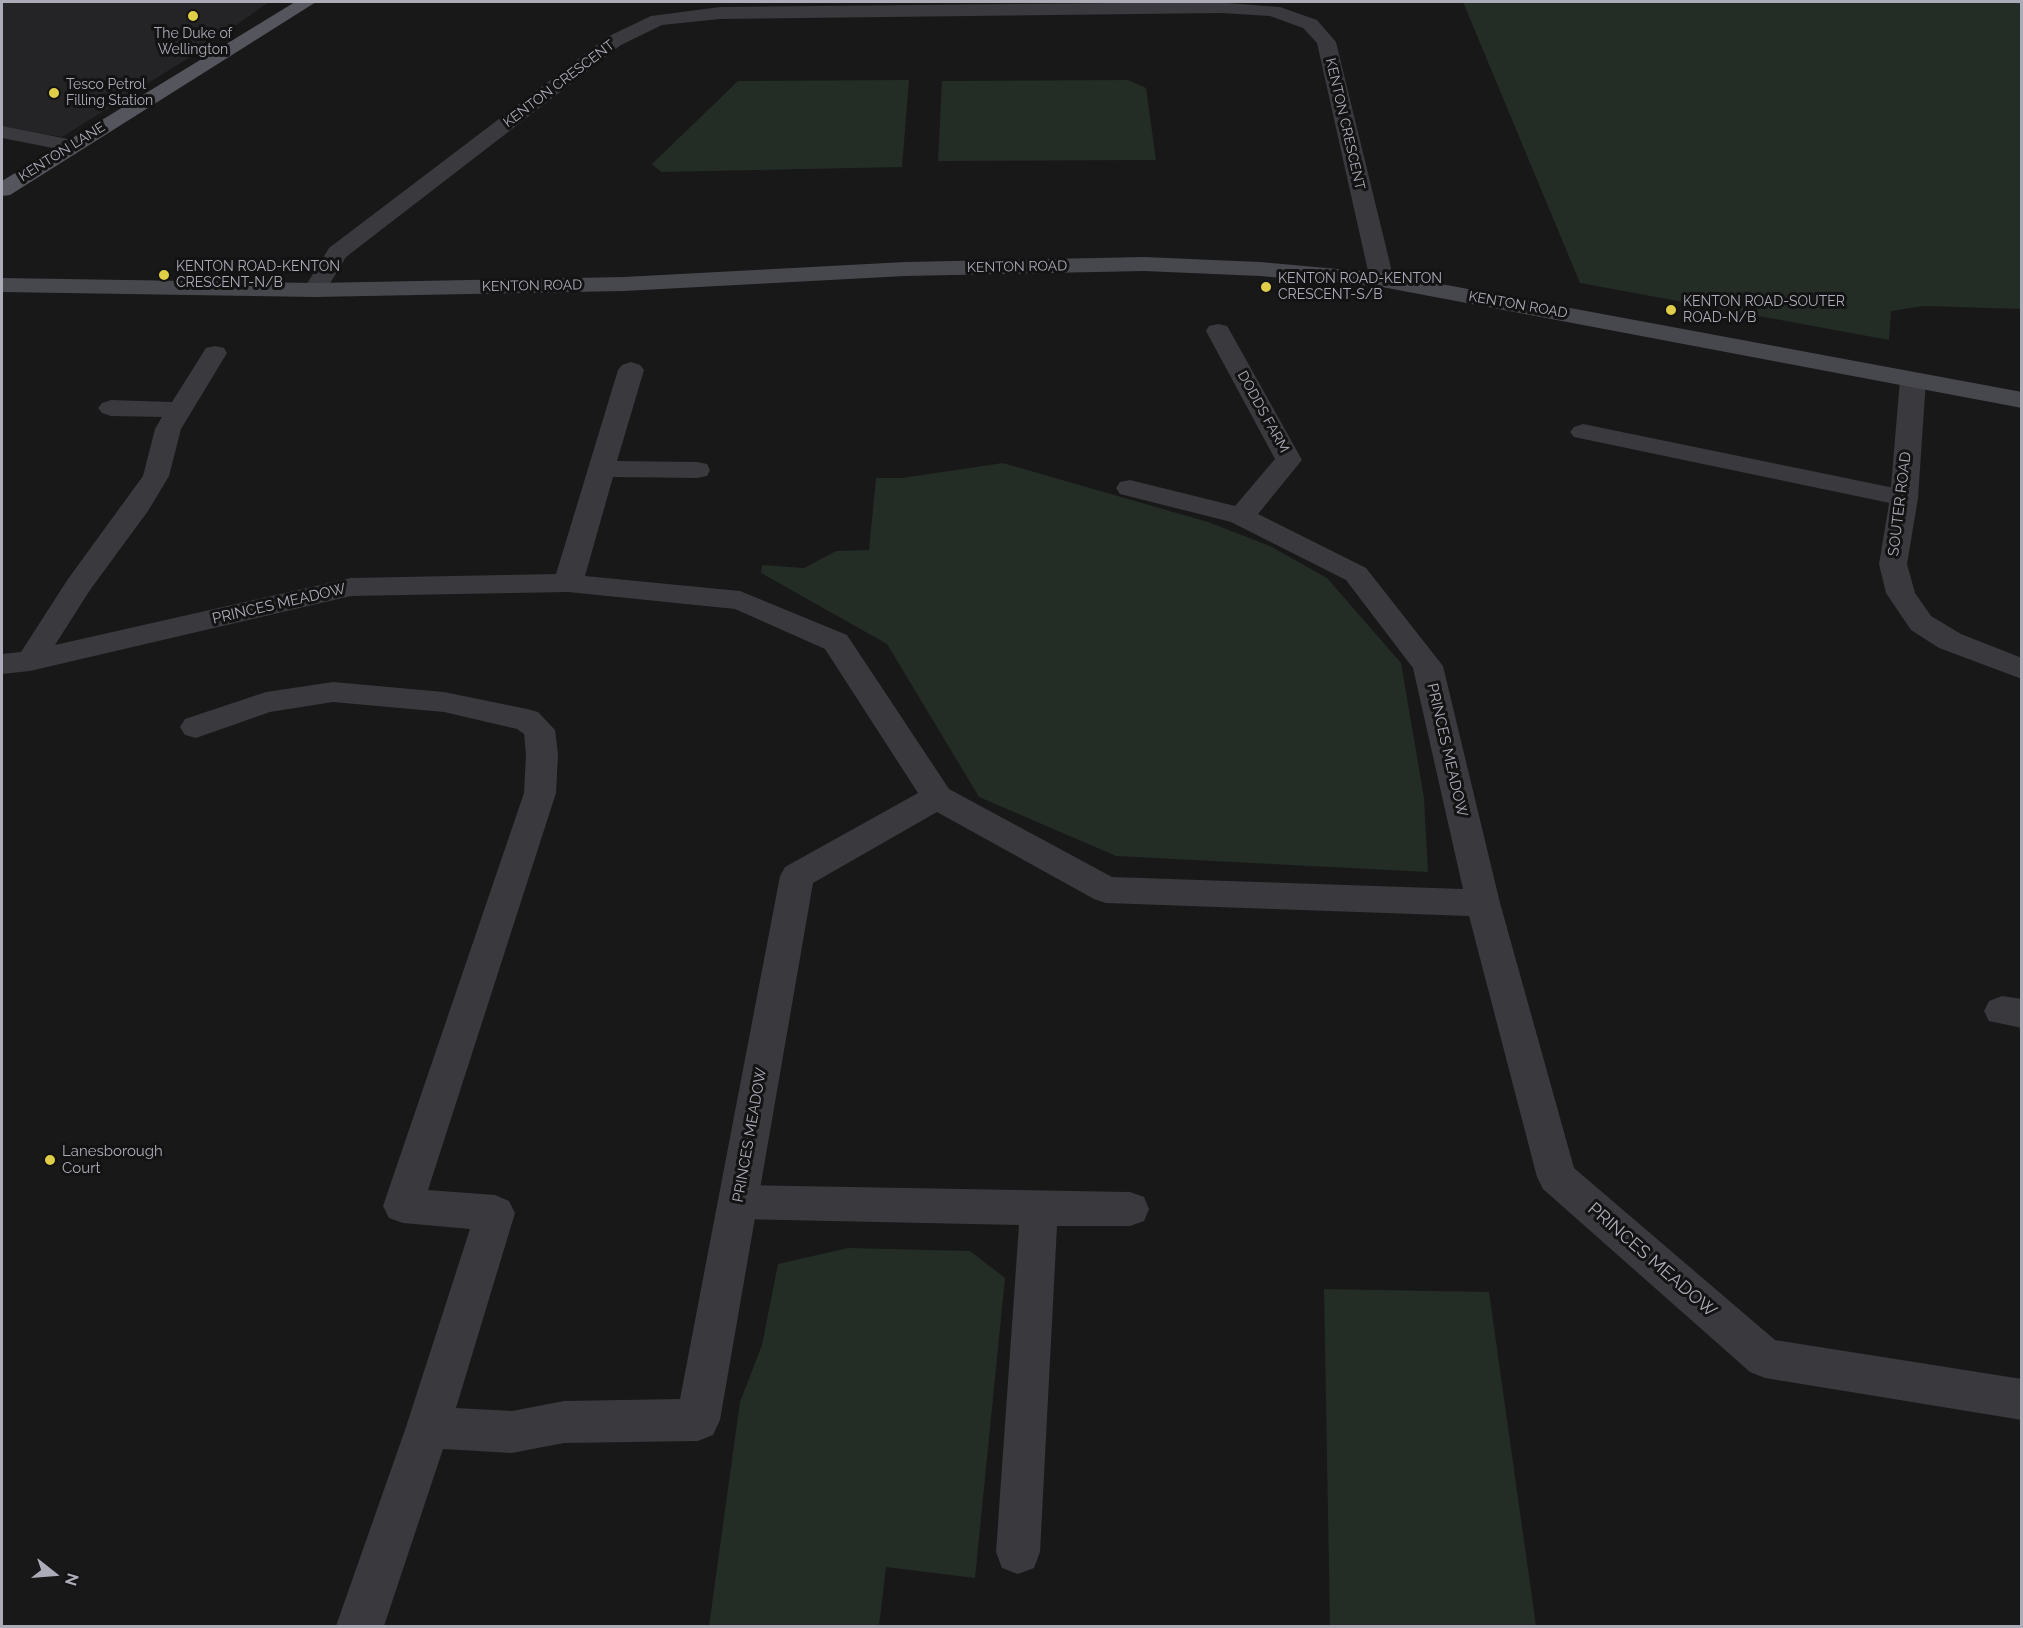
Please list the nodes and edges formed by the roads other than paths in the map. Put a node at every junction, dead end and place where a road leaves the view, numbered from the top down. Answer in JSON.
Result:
{"nodes":[{"id":1,"x":307,"y":2,"type":"edge"},
{"id":2,"x":2,"y":132,"type":"edge"},
{"id":3,"x":73,"y":146,"type":"junction"},
{"id":4,"x":2,"y":190,"type":"edge"},
{"id":5,"x":1382,"y":280,"type":"junction"},
{"id":6,"x":2,"y":285,"type":"edge"},
{"id":7,"x":315,"y":290,"type":"junction"},
{"id":8,"x":1218,"y":331,"type":"dead end"},
{"id":9,"x":215,"y":353,"type":"dead end"},
{"id":10,"x":631,"y":370,"type":"dead end"},
{"id":11,"x":1913,"y":380,"type":"junction"},
{"id":12,"x":2022,"y":400,"type":"edge"},
{"id":13,"x":111,"y":408,"type":"dead end"},
{"id":14,"x":180,"y":411,"type":"junction"},
{"id":15,"x":1583,"y":432,"type":"dead end"},
{"id":16,"x":602,"y":469,"type":"junction"},
{"id":17,"x":697,"y":470,"type":"dead end"},
{"id":18,"x":1130,"y":488,"type":"dead end"},
{"id":19,"x":1904,"y":498,"type":"junction"},
{"id":20,"x":1241,"y":516,"type":"junction"},
{"id":21,"x":568,"y":583,"type":"junction"},
{"id":22,"x":16,"y":663,"type":"edge"},
{"id":23,"x":2022,"y":669,"type":"edge"},
{"id":24,"x":196,"y":727,"type":"dead end"},
{"id":25,"x":937,"y":797,"type":"junction"},
{"id":26,"x":1483,"y":903,"type":"junction"},
{"id":27,"x":737,"y":1202,"type":"junction"},
{"id":28,"x":1039,"y":1209,"type":"junction"},
{"id":29,"x":1130,"y":1209,"type":"dead end"},
{"id":30,"x":2022,"y":1400,"type":"edge"},
{"id":31,"x":428,"y":1427,"type":"junction"},
{"id":32,"x":1018,"y":1552,"type":"dead end"},
{"id":33,"x":360,"y":1626,"type":"edge"}],
"edges":[{"from":1,"to":3,"type":"main road","name":"KENTON LANE"},
{"from":2,"to":3,"type":"lane"},
{"from":3,"to":4,"type":"main road","name":"KENTON LANE"},
{"from":5,"to":7,"type":"street","name":"KENTON ROAD"},
{"from":5,"to":7,"type":"street","name":"KENTON CRESCENT"},
{"from":5,"to":11,"type":"street","name":"KENTON ROAD"},
{"from":6,"to":7,"type":"street","name":"KENTON ROAD"},
{"from":8,"to":20,"type":"street","name":"DODDS FARM"},
{"from":9,"to":14,"type":"street","name":"PRINCES MEADOW"},
{"from":10,"to":16,"type":"street"},
{"from":11,"to":12,"type":"street","name":"KENTON ROAD"},
{"from":11,"to":19,"type":"street","name":"SOUTER ROAD"},
{"from":13,"to":14,"type":"street"},
{"from":14,"to":22,"type":"street","name":"PRINCES MEADOW"},
{"from":15,"to":19,"type":"lane"},
{"from":16,"to":17,"type":"street"},
{"from":16,"to":21,"type":"street"},
{"from":18,"to":20,"type":"street","name":"PRINCES MEADOW"},
{"from":19,"to":23,"type":"street","name":"SOUTER ROAD"},
{"from":20,"to":26,"type":"street","name":"PRINCES MEADOW"},
{"from":21,"to":22,"type":"street","name":"PRINCES MEADOW"},
{"from":21,"to":25,"type":"street","name":"PRINCES MEADOW"},
{"from":24,"to":31,"type":"street"},
{"from":25,"to":26,"type":"street","name":"PRINCES MEADOW"},
{"from":25,"to":27,"type":"street","name":"PRINCES MEADOW"},
{"from":26,"to":30,"type":"street","name":"PRINCES MEADOW"},
{"from":27,"to":28,"type":"lane"},
{"from":27,"to":31,"type":"street","name":"PRINCES MEADOW"},
{"from":28,"to":29,"type":"lane"},
{"from":28,"to":32,"type":"lane"},
{"from":31,"to":33,"type":"street"}]}
